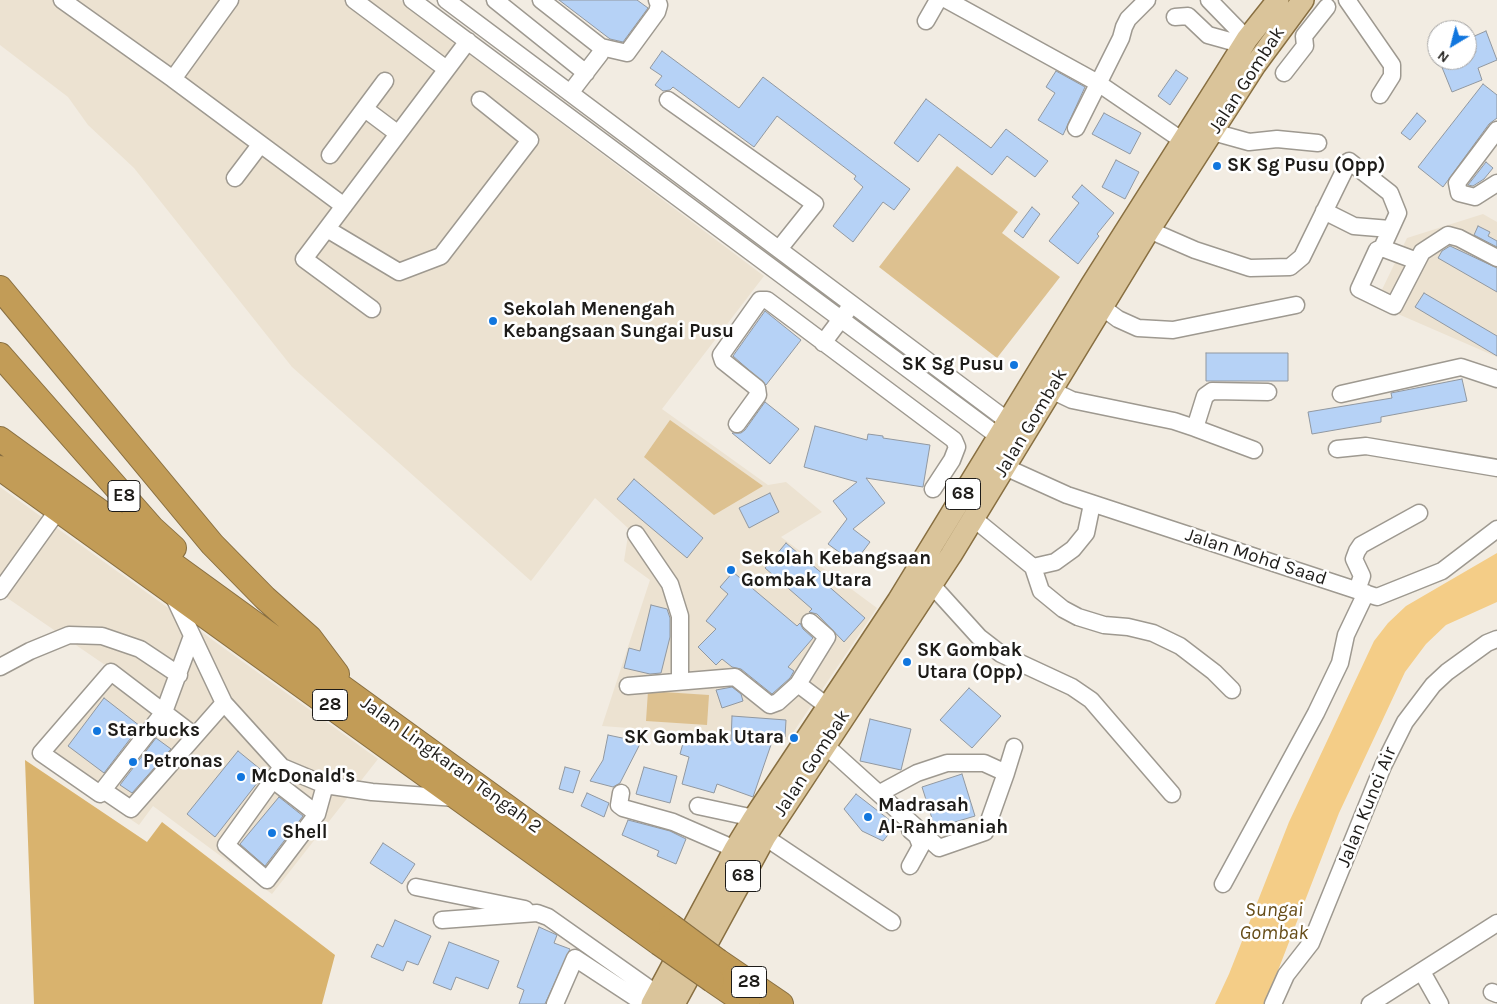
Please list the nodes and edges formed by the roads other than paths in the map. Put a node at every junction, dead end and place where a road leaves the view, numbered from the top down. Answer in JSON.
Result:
{"nodes":[{"id":1,"x":62,"y":0,"type":"edge"},
{"id":2,"x":230,"y":0,"type":"edge"},
{"id":3,"x":354,"y":0,"type":"edge"},
{"id":4,"x":412,"y":0,"type":"edge"},
{"id":5,"x":446,"y":0,"type":"edge"},
{"id":6,"x":495,"y":0,"type":"edge"},
{"id":7,"x":541,"y":0,"type":"edge"},
{"id":8,"x":657,"y":0,"type":"edge"},
{"id":9,"x":938,"y":0,"type":"edge"},
{"id":10,"x":947,"y":0,"type":"edge"},
{"id":11,"x":1147,"y":0,"type":"edge"},
{"id":12,"x":1209,"y":0,"type":"edge"},
{"id":13,"x":1278,"y":0,"type":"edge"},
{"id":14,"x":1303,"y":0,"type":"edge"},
{"id":15,"x":1347,"y":2,"type":"edge"},
{"id":16,"x":1322,"y":4,"type":"edge"},
{"id":17,"x":1175,"y":17,"type":"dead end"},
{"id":18,"x":926,"y":20,"type":"dead end"},
{"id":19,"x":468,"y":41,"type":"junction"},
{"id":20,"x":1245,"y":42,"type":"junction"},
{"id":21,"x":601,"y":47,"type":"junction"},
{"id":22,"x":446,"y":68,"type":"junction"},
{"id":23,"x":586,"y":73,"type":"junction"},
{"id":24,"x":1284,"y":73,"type":"dead end"},
{"id":25,"x":173,"y":79,"type":"junction"},
{"id":26,"x":384,"y":81,"type":"dead end"},
{"id":27,"x":1098,"y":83,"type":"junction"},
{"id":28,"x":570,"y":93,"type":"junction"},
{"id":29,"x":1380,"y":95,"type":"dead end"},
{"id":30,"x":480,"y":100,"type":"dead end"},
{"id":31,"x":668,"y":100,"type":"dead end"},
{"id":32,"x":364,"y":109,"type":"junction"},
{"id":33,"x":1076,"y":128,"type":"dead end"},
{"id":34,"x":1497,"y":130,"type":"edge"},
{"id":35,"x":1213,"y":132,"type":"junction"},
{"id":36,"x":397,"y":133,"type":"junction"},
{"id":37,"x":1183,"y":141,"type":"junction"},
{"id":38,"x":1318,"y":143,"type":"dead end"},
{"id":39,"x":260,"y":145,"type":"junction"},
{"id":40,"x":651,"y":154,"type":"junction"},
{"id":41,"x":330,"y":155,"type":"dead end"},
{"id":42,"x":639,"y":169,"type":"junction"},
{"id":43,"x":235,"y":178,"type":"dead end"},
{"id":44,"x":1497,"y":183,"type":"edge"},
{"id":45,"x":344,"y":206,"type":"junction"},
{"id":46,"x":1324,"y":212,"type":"junction"},
{"id":47,"x":327,"y":228,"type":"junction"},
{"id":48,"x":1390,"y":229,"type":"junction"},
{"id":49,"x":1149,"y":230,"type":"junction"},
{"id":50,"x":1382,"y":248,"type":"junction"},
{"id":51,"x":779,"y":250,"type":"junction"},
{"id":52,"x":1497,"y":258,"type":"edge"},
{"id":53,"x":1417,"y":262,"type":"junction"},
{"id":54,"x":0,"y":288,"type":"edge"},
{"id":55,"x":852,"y":304,"type":"junction"},
{"id":56,"x":1296,"y":305,"type":"dead end"},
{"id":57,"x":1102,"y":307,"type":"junction"},
{"id":58,"x":372,"y":309,"type":"dead end"},
{"id":59,"x":841,"y":318,"type":"junction"},
{"id":60,"x":823,"y":343,"type":"junction"},
{"id":61,"x":0,"y":355,"type":"edge"},
{"id":62,"x":1497,"y":379,"type":"edge"},
{"id":63,"x":1051,"y":390,"type":"junction"},
{"id":64,"x":1268,"y":392,"type":"dead end"},
{"id":65,"x":1341,"y":394,"type":"dead end"},
{"id":66,"x":738,"y":424,"type":"dead end"},
{"id":67,"x":1003,"y":428,"type":"junction"},
{"id":68,"x":1194,"y":428,"type":"junction"},
{"id":69,"x":0,"y":439,"type":"edge"},
{"id":70,"x":1337,"y":449,"type":"dead end"},
{"id":71,"x":1254,"y":450,"type":"dead end"},
{"id":72,"x":1005,"y":467,"type":"junction"},
{"id":73,"x":0,"y":468,"type":"edge"},
{"id":74,"x":1497,"y":468,"type":"edge"},
{"id":75,"x":933,"y":489,"type":"dead end"},
{"id":76,"x":1092,"y":504,"type":"junction"},
{"id":77,"x":58,"y":510,"type":"junction"},
{"id":78,"x":1418,"y":513,"type":"dead end"},
{"id":79,"x":973,"y":518,"type":"junction"},
{"id":80,"x":1497,"y":529,"type":"edge"},
{"id":81,"x":636,"y":534,"type":"dead end"},
{"id":82,"x":1033,"y":566,"type":"junction"},
{"id":83,"x":931,"y":584,"type":"junction"},
{"id":84,"x":170,"y":590,"type":"junction"},
{"id":85,"x":0,"y":591,"type":"edge"},
{"id":86,"x":1362,"y":592,"type":"junction"},
{"id":87,"x":810,"y":622,"type":"dead end"},
{"id":88,"x":260,"y":626,"type":"junction"},
{"id":89,"x":192,"y":636,"type":"junction"},
{"id":90,"x":1497,"y":639,"type":"edge"},
{"id":91,"x":0,"y":667,"type":"edge"},
{"id":92,"x":179,"y":675,"type":"junction"},
{"id":93,"x":680,"y":681,"type":"junction"},
{"id":94,"x":798,"y":684,"type":"junction"},
{"id":95,"x":628,"y":686,"type":"dead end"},
{"id":96,"x":1232,"y":690,"type":"dead end"},
{"id":97,"x":352,"y":693,"type":"junction"},
{"id":98,"x":224,"y":703,"type":"junction"},
{"id":99,"x":827,"y":706,"type":"junction"},
{"id":100,"x":164,"y":712,"type":"junction"},
{"id":101,"x":195,"y":736,"type":"junction"},
{"id":102,"x":1014,"y":747,"type":"dead end"},
{"id":103,"x":822,"y":748,"type":"junction"},
{"id":104,"x":1006,"y":773,"type":"junction"},
{"id":105,"x":277,"y":774,"type":"junction"},
{"id":106,"x":325,"y":785,"type":"junction"},
{"id":107,"x":103,"y":790,"type":"junction"},
{"id":108,"x":621,"y":792,"type":"dead end"},
{"id":109,"x":880,"y":793,"type":"junction"},
{"id":110,"x":1172,"y":794,"type":"dead end"},
{"id":111,"x":458,"y":798,"type":"junction"},
{"id":112,"x":698,"y":806,"type":"dead end"},
{"id":113,"x":317,"y":814,"type":"junction"},
{"id":114,"x":754,"y":818,"type":"junction"},
{"id":115,"x":764,"y":837,"type":"junction"},
{"id":116,"x":735,"y":849,"type":"junction"},
{"id":117,"x":910,"y":866,"type":"dead end"},
{"id":118,"x":1223,"y":884,"type":"dead end"},
{"id":119,"x":416,"y":888,"type":"dead end"},
{"id":120,"x":542,"y":915,"type":"junction"},
{"id":121,"x":442,"y":920,"type":"dead end"},
{"id":122,"x":892,"y":922,"type":"dead end"},
{"id":123,"x":1497,"y":923,"type":"edge"},
{"id":124,"x":665,"y":934,"type":"junction"},
{"id":125,"x":715,"y":970,"type":"junction"},
{"id":126,"x":1422,"y":972,"type":"junction"},
{"id":127,"x":657,"y":1001,"type":"edge"},
{"id":128,"x":555,"y":1004,"type":"edge"},
{"id":129,"x":747,"y":1004,"type":"edge"},
{"id":130,"x":781,"y":1004,"type":"edge"},
{"id":131,"x":1272,"y":1004,"type":"edge"},
{"id":132,"x":1370,"y":1004,"type":"edge"},
{"id":133,"x":1440,"y":1004,"type":"edge"}],
"edges":[{"from":1,"to":25,"type":"street"},
{"from":2,"to":25,"type":"street"},
{"from":3,"to":22,"type":"street"},
{"from":4,"to":19,"type":"street"},
{"from":5,"to":28,"type":"street"},
{"from":6,"to":23,"type":"street"},
{"from":7,"to":21,"type":"street"},
{"from":8,"to":21,"type":"street"},
{"from":9,"to":18,"type":"street"},
{"from":10,"to":27,"type":"street"},
{"from":11,"to":27,"type":"street"},
{"from":12,"to":20,"type":"street"},
{"from":13,"to":20,"type":"main road","name":"Jalan Gombak","number":"68"},
{"from":14,"to":35,"type":"main road","name":"Jalan Gombak","number":"68"},
{"from":15,"to":16,"type":"street"},
{"from":15,"to":29,"type":"street"},
{"from":16,"to":24,"type":"street"},
{"from":17,"to":20,"type":"street"},
{"from":19,"to":22,"type":"street"},
{"from":19,"to":42,"type":"street"},
{"from":20,"to":37,"type":"main road","name":"Jalan Gombak","number":"68"},
{"from":21,"to":23,"type":"street"},
{"from":22,"to":36,"type":"street"},
{"from":23,"to":28,"type":"street"},
{"from":25,"to":39,"type":"street"},
{"from":26,"to":32,"type":"street"},
{"from":27,"to":33,"type":"street"},
{"from":27,"to":37,"type":"street"},
{"from":28,"to":40,"type":"street"},
{"from":30,"to":47,"type":"street"},
{"from":31,"to":51,"type":"street"},
{"from":32,"to":36,"type":"street"},
{"from":32,"to":41,"type":"street"},
{"from":34,"to":44,"type":"street"},
{"from":35,"to":38,"type":"street"},
{"from":35,"to":49,"type":"main road","name":"Jalan Gombak","number":"68"},
{"from":36,"to":45,"type":"street"},
{"from":37,"to":67,"type":"main road","name":"Jalan Gombak","number":"68"},
{"from":39,"to":43,"type":"street"},
{"from":39,"to":45,"type":"street"},
{"from":40,"to":42,"type":"street"},
{"from":40,"to":51,"type":"street"},
{"from":42,"to":59,"type":"street"},
{"from":45,"to":47,"type":"street"},
{"from":46,"to":48,"type":"street"},
{"from":46,"to":48,"type":"street"},
{"from":46,"to":49,"type":"street"},
{"from":47,"to":58,"type":"street"},
{"from":48,"to":50,"type":"street"},
{"from":49,"to":57,"type":"main road","name":"Jalan Gombak","number":"68"},
{"from":50,"to":53,"type":"street"},
{"from":50,"to":53,"type":"street"},
{"from":51,"to":55,"type":"street"},
{"from":52,"to":53,"type":"street"},
{"from":54,"to":97,"type":"highway"},
{"from":55,"to":59,"type":"street"},
{"from":55,"to":67,"type":"street"},
{"from":56,"to":57,"type":"street"},
{"from":57,"to":63,"type":"main road","name":"Jalan Gombak","number":"68"},
{"from":59,"to":60,"type":"street"},
{"from":59,"to":67,"type":"street"},
{"from":60,"to":66,"type":"street"},
{"from":60,"to":75,"type":"street"},
{"from":61,"to":88,"type":"highway","number":"E8"},
{"from":62,"to":65,"type":"street"},
{"from":63,"to":68,"type":"street"},
{"from":63,"to":72,"type":"main road","name":"Jalan Gombak","number":"68"},
{"from":64,"to":68,"type":"street"},
{"from":67,"to":99,"type":"main road","name":"Jalan Gombak","number":"68"},
{"from":68,"to":71,"type":"street"},
{"from":69,"to":88,"type":"highway","name":"Jalan Lingkaran Tengah 2","number":"28"},
{"from":70,"to":74,"type":"street"},
{"from":72,"to":76,"type":"street","name":"Jalan Mohd Saad"},
{"from":72,"to":79,"type":"main road","name":"Jalan Gombak","number":"68"},
{"from":73,"to":77,"type":"highway","name":"Jalan Lingkaran Tengah 2","number":"28"},
{"from":76,"to":82,"type":"street"},
{"from":76,"to":86,"type":"street","name":"Jalan Mohd Saad"},
{"from":77,"to":84,"type":"highway","name":"Jalan Lingkaran Tengah 2","number":"28"},
{"from":77,"to":85,"type":"street"},
{"from":78,"to":86,"type":"street"},
{"from":79,"to":82,"type":"street"},
{"from":79,"to":83,"type":"main road","name":"Jalan Gombak","number":"68"},
{"from":80,"to":86,"type":"street","name":"Jalan Mohd Saad"},
{"from":81,"to":93,"type":"street"},
{"from":82,"to":96,"type":"street"},
{"from":83,"to":103,"type":"main road","name":"Jalan Gombak","number":"68"},
{"from":83,"to":110,"type":"street"},
{"from":84,"to":89,"type":"street"},
{"from":84,"to":111,"type":"highway","name":"Jalan Lingkaran Tengah 2","number":"28"},
{"from":86,"to":118,"type":"street"},
{"from":87,"to":94,"type":"street"},
{"from":88,"to":97,"type":"highway","name":"Jalan Lingkaran Tengah 2","number":"28"},
{"from":89,"to":92,"type":"street"},
{"from":89,"to":98,"type":"street"},
{"from":90,"to":131,"type":"street","name":"Jalan Kunci Air"},
{"from":91,"to":92,"type":"street"},
{"from":92,"to":100,"type":"street"},
{"from":93,"to":94,"type":"street"},
{"from":93,"to":95,"type":"street"},
{"from":94,"to":99,"type":"street"},
{"from":97,"to":124,"type":"highway","name":"Jalan Lingkaran Tengah 2","number":"28"},
{"from":98,"to":101,"type":"street"},
{"from":98,"to":105,"type":"street"},
{"from":99,"to":114,"type":"main road","name":"Jalan Gombak","number":"68"},
{"from":100,"to":101,"type":"street"},
{"from":100,"to":107,"type":"street"},
{"from":100,"to":107,"type":"street"},
{"from":101,"to":107,"type":"street"},
{"from":102,"to":104,"type":"street"},
{"from":103,"to":109,"type":"street"},
{"from":103,"to":115,"type":"main road","name":"Jalan Gombak","number":"68"},
{"from":103,"to":117,"type":"street"},
{"from":104,"to":109,"type":"street"},
{"from":104,"to":109,"type":"street"},
{"from":105,"to":106,"type":"street"},
{"from":105,"to":113,"type":"street"},
{"from":105,"to":113,"type":"street"},
{"from":106,"to":111,"type":"street"},
{"from":106,"to":113,"type":"street"},
{"from":108,"to":116,"type":"street"},
{"from":111,"to":124,"type":"highway","name":"Jalan Lingkaran Tengah 2","number":"28"},
{"from":112,"to":114,"type":"street"},
{"from":114,"to":116,"type":"main road","name":"Jalan Gombak","number":"68"},
{"from":115,"to":122,"type":"street"},
{"from":115,"to":127,"type":"main road","name":"Jalan Gombak","number":"68"},
{"from":116,"to":127,"type":"main road","name":"Jalan Gombak","number":"68"},
{"from":119,"to":120,"type":"street"},
{"from":120,"to":121,"type":"street"},
{"from":120,"to":127,"type":"street"},
{"from":123,"to":126,"type":"street"},
{"from":124,"to":125,"type":"highway","name":"Jalan Lingkaran Tengah 2","number":"28","bridge":true},
{"from":125,"to":129,"type":"highway","name":"Jalan Lingkaran Tengah 2","number":"28"},
{"from":125,"to":130,"type":"highway","name":"Jalan Lingkaran Tengah 2","number":"28"},
{"from":126,"to":132,"type":"street"},
{"from":126,"to":133,"type":"street"},
{"from":127,"to":128,"type":"street"}]}
